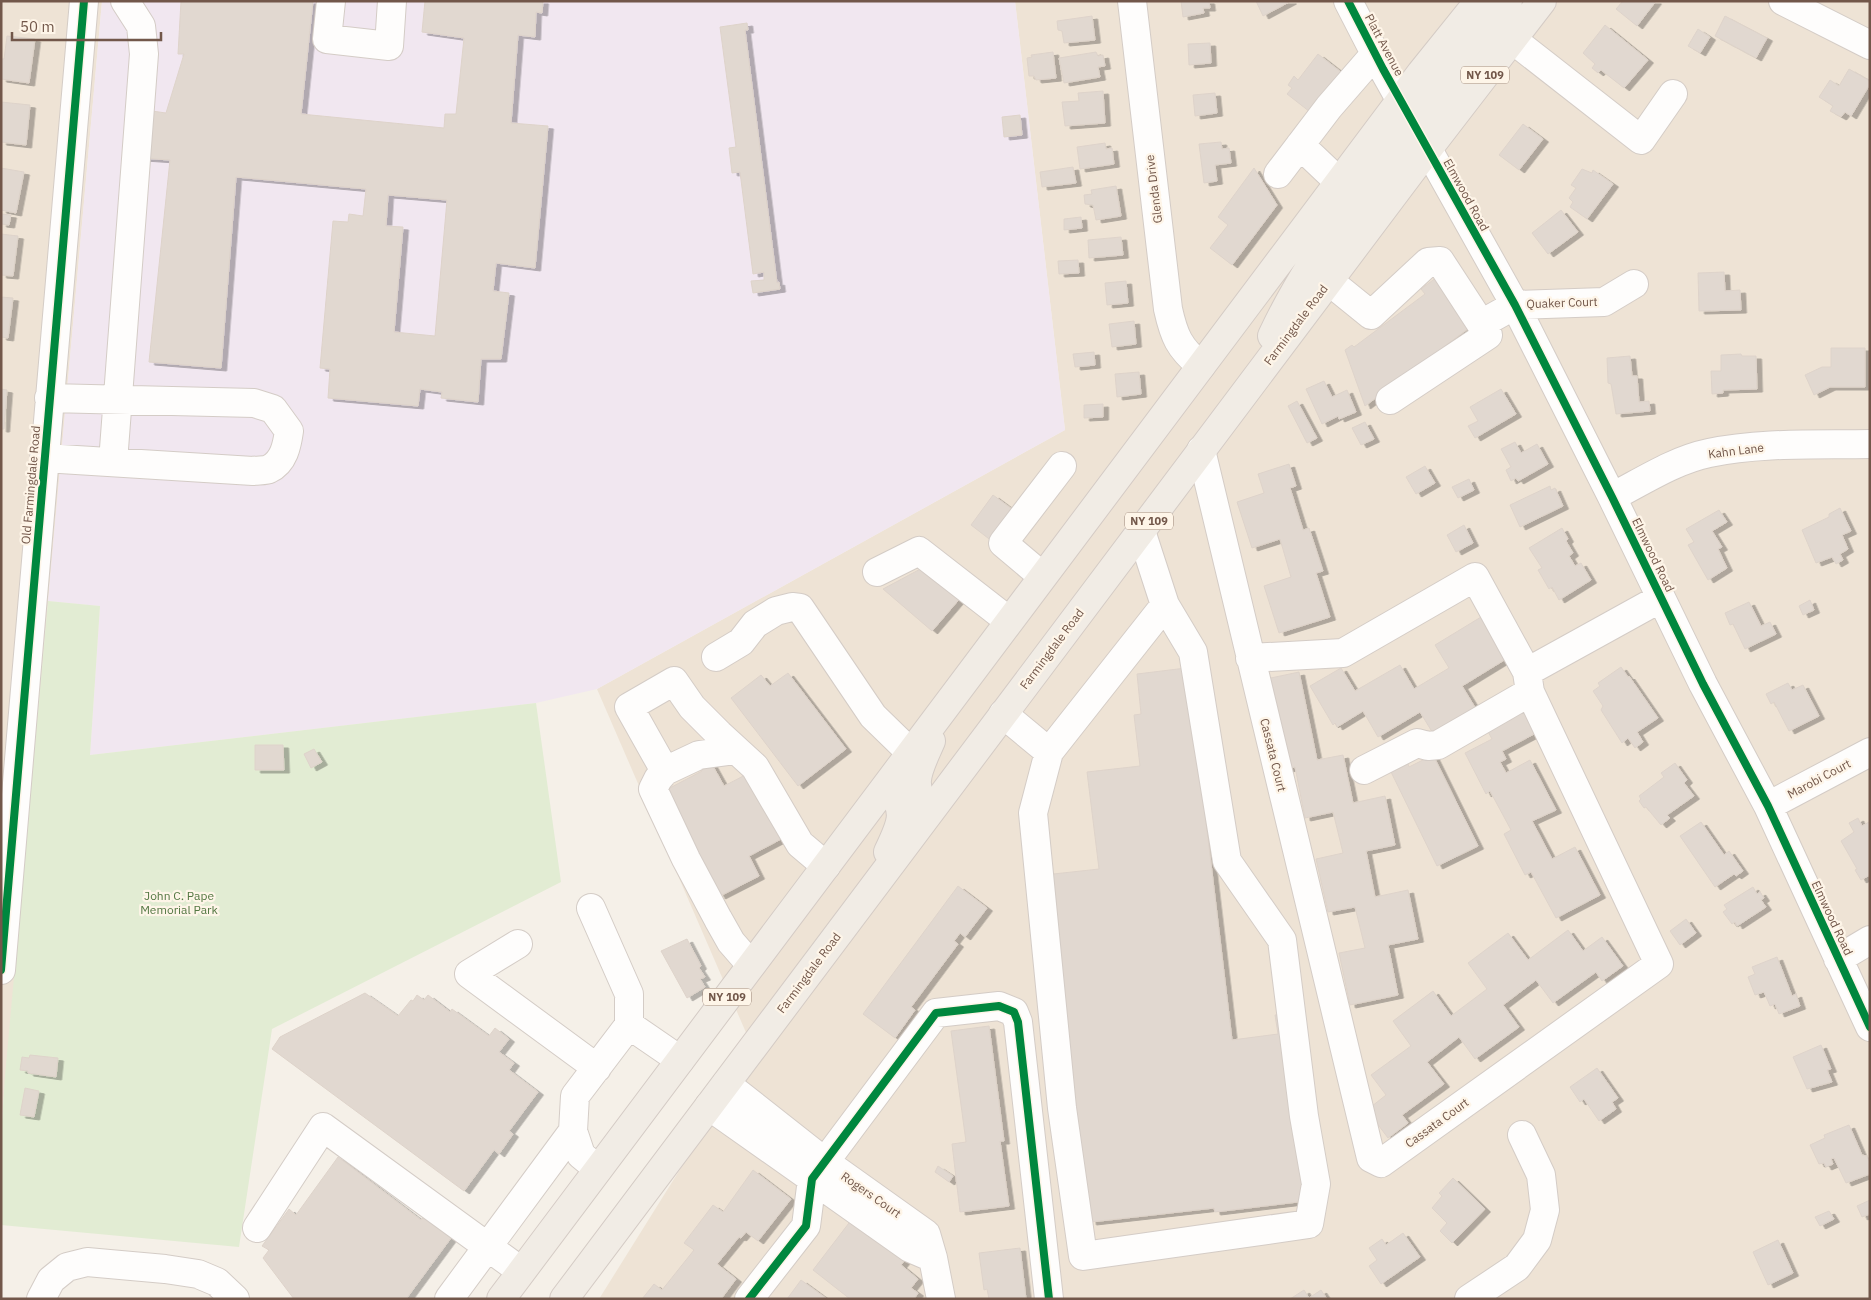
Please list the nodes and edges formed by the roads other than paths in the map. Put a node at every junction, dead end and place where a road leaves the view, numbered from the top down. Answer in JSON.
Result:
{"nodes":[{"id":1,"x":84,"y":1,"type":"edge"},
{"id":2,"x":125,"y":1,"type":"edge"},
{"id":3,"x":330,"y":1,"type":"edge"},
{"id":4,"x":392,"y":1,"type":"edge"},
{"id":5,"x":1132,"y":1,"type":"edge"},
{"id":6,"x":1348,"y":1,"type":"edge"},
{"id":7,"x":1479,"y":1,"type":"edge"},
{"id":8,"x":1508,"y":1,"type":"edge"},
{"id":9,"x":1542,"y":1,"type":"edge"},
{"id":10,"x":1783,"y":1,"type":"edge"},
{"id":11,"x":1513,"y":40,"type":"junction"},
{"id":12,"x":1870,"y":45,"type":"edge"},
{"id":13,"x":1375,"y":54,"type":"junction"},
{"id":14,"x":1673,"y":94,"type":"dead end"},
{"id":15,"x":1400,"y":100,"type":"junction"},
{"id":16,"x":1421,"y":138,"type":"junction"},
{"id":17,"x":1300,"y":145,"type":"junction"},
{"id":18,"x":1278,"y":174,"type":"dead end"},
{"id":19,"x":1339,"y":182,"type":"junction"},
{"id":20,"x":1329,"y":281,"type":"junction"},
{"id":21,"x":1634,"y":284,"type":"dead end"},
{"id":22,"x":1515,"y":305,"type":"junction"},
{"id":23,"x":1481,"y":324,"type":"junction"},
{"id":24,"x":1201,"y":366,"type":"junction"},
{"id":25,"x":1248,"y":389,"type":"junction"},
{"id":26,"x":49,"y":398,"type":"junction"},
{"id":27,"x":117,"y":400,"type":"junction"},
{"id":28,"x":1390,"y":400,"type":"dead end"},
{"id":29,"x":1870,"y":444,"type":"edge"},
{"id":30,"x":1201,"y":450,"type":"junction"},
{"id":31,"x":44,"y":458,"type":"junction"},
{"id":32,"x":112,"y":462,"type":"junction"},
{"id":33,"x":1062,"y":466,"type":"dead end"},
{"id":34,"x":1612,"y":497,"type":"junction"},
{"id":35,"x":1141,"y":531,"type":"junction"},
{"id":36,"x":877,"y":572,"type":"dead end"},
{"id":37,"x":1042,"y":576,"type":"junction"},
{"id":38,"x":1661,"y":598,"type":"junction"},
{"id":39,"x":1165,"y":606,"type":"junction"},
{"id":40,"x":1009,"y":621,"type":"junction"},
{"id":41,"x":716,"y":657,"type":"dead end"},
{"id":42,"x":1250,"y":658,"type":"junction"},
{"id":43,"x":1528,"y":682,"type":"junction"},
{"id":44,"x":946,"y":706,"type":"junction"},
{"id":45,"x":1003,"y":714,"type":"junction"},
{"id":46,"x":736,"y":750,"type":"junction"},
{"id":47,"x":1049,"y":752,"type":"junction"},
{"id":48,"x":1870,"y":752,"type":"edge"},
{"id":49,"x":911,"y":753,"type":"junction"},
{"id":50,"x":1364,"y":770,"type":"dead end"},
{"id":51,"x":665,"y":771,"type":"junction"},
{"id":52,"x":888,"y":784,"type":"junction"},
{"id":53,"x":1768,"y":806,"type":"junction"},
{"id":54,"x":929,"y":812,"type":"junction"},
{"id":55,"x":826,"y":866,"type":"junction"},
{"id":56,"x":870,"y":892,"type":"junction"},
{"id":57,"x":591,"y":908,"type":"dead end"},
{"id":58,"x":1870,"y":940,"type":"edge"},
{"id":59,"x":518,"y":944,"type":"dead end"},
{"id":60,"x":1838,"y":959,"type":"junction"},
{"id":61,"x":751,"y":966,"type":"junction"},
{"id":62,"x":1,"y":970,"type":"edge"},
{"id":63,"x":629,"y":1025,"type":"junction"},
{"id":64,"x":1870,"y":1027,"type":"edge"},
{"id":65,"x":680,"y":1060,"type":"junction"},
{"id":66,"x":596,"y":1068,"type":"junction"},
{"id":67,"x":726,"y":1084,"type":"junction"},
{"id":68,"x":709,"y":1106,"type":"junction"},
{"id":69,"x":574,"y":1131,"type":"junction"},
{"id":70,"x":1522,"y":1135,"type":"dead end"},
{"id":71,"x":598,"y":1169,"type":"junction"},
{"id":72,"x":818,"y":1170,"type":"junction"},
{"id":73,"x":257,"y":1228,"type":"dead end"},
{"id":74,"x":488,"y":1247,"type":"junction"},
{"id":75,"x":521,"y":1271,"type":"junction"},
{"id":76,"x":41,"y":1299,"type":"edge"},
{"id":77,"x":235,"y":1299,"type":"edge"},
{"id":78,"x":448,"y":1299,"type":"edge"},
{"id":79,"x":501,"y":1299,"type":"edge"},
{"id":80,"x":564,"y":1299,"type":"edge"},
{"id":81,"x":749,"y":1299,"type":"edge"},
{"id":82,"x":941,"y":1299,"type":"edge"},
{"id":83,"x":1049,"y":1299,"type":"edge"},
{"id":84,"x":1469,"y":1299,"type":"edge"}],
"edges":[{"from":1,"to":26,"type":"street","name":"Old Farmingdale Road"},
{"from":2,"to":27,"type":"street"},
{"from":3,"to":4,"type":"street"},
{"from":5,"to":24,"type":"street","name":"Glenda Drive"},
{"from":6,"to":13,"type":"street","name":"Platt Avenue"},
{"from":7,"to":15,"type":"main road","number":"NY 109"},
{"from":8,"to":16,"type":"main road"},
{"from":9,"to":11,"type":"main road","name":"Farmingdale Road","number":"NY 109"},
{"from":10,"to":12,"type":"street"},
{"from":11,"to":14,"type":"street"},
{"from":11,"to":16,"type":"main road","name":"Farmingdale Road","number":"NY 109"},
{"from":13,"to":15,"type":"street","name":"Platt Avenue"},
{"from":13,"to":17,"type":"street"},
{"from":15,"to":16,"type":"street","name":"Elmwood Road"},
{"from":15,"to":19,"type":"main road","number":"NY 109"},
{"from":16,"to":20,"type":"main road","name":"Farmingdale Road","number":"NY 109"},
{"from":16,"to":22,"type":"street","name":"Elmwood Road"},
{"from":16,"to":25,"type":"main road"},
{"from":17,"to":18,"type":"street"},
{"from":17,"to":19,"type":"street"},
{"from":19,"to":24,"type":"main road","number":"NY 109"},
{"from":20,"to":23,"type":"street"},
{"from":20,"to":25,"type":"main road","name":"Farmingdale Road","number":"NY 109"},
{"from":21,"to":22,"type":"street","name":"Quaker Court"},
{"from":22,"to":23,"type":"street"},
{"from":22,"to":34,"type":"street","name":"Elmwood Road"},
{"from":23,"to":28,"type":"street"},
{"from":24,"to":37,"type":"main road","number":"NY 109"},
{"from":25,"to":30,"type":"main road","name":"Farmingdale Road","number":"NY 109"},
{"from":26,"to":27,"type":"street"},
{"from":26,"to":31,"type":"street","name":"Old Farmingdale Road"},
{"from":27,"to":32,"type":"street"},
{"from":27,"to":32,"type":"street"},
{"from":29,"to":34,"type":"street","name":"Kahn Lane"},
{"from":30,"to":35,"type":"main road","name":"Farmingdale Road","number":"NY 109"},
{"from":30,"to":42,"type":"street","name":"Cassata Court"},
{"from":31,"to":32,"type":"street"},
{"from":31,"to":62,"type":"street","name":"Old Farmingdale Road"},
{"from":33,"to":37,"type":"street"},
{"from":34,"to":38,"type":"street","name":"Elmwood Road"},
{"from":35,"to":39,"type":"street"},
{"from":35,"to":45,"type":"main road","name":"Farmingdale Road","number":"NY 109"},
{"from":36,"to":40,"type":"street"},
{"from":37,"to":40,"type":"main road","number":"NY 109"},
{"from":38,"to":43,"type":"street"},
{"from":38,"to":53,"type":"street","name":"Elmwood Road"},
{"from":39,"to":47,"type":"street"},
{"from":39,"to":47,"type":"street"},
{"from":40,"to":44,"type":"main road","number":"NY 109"},
{"from":41,"to":49,"type":"street"},
{"from":42,"to":43,"type":"street","name":"Cassata Court"},
{"from":42,"to":43,"type":"street","name":"Cassata Court"},
{"from":43,"to":50,"type":"street"},
{"from":44,"to":49,"type":"main road","number":"NY 109"},
{"from":44,"to":54,"type":"main road"},
{"from":45,"to":47,"type":"street"},
{"from":45,"to":54,"type":"main road","name":"Farmingdale Road","number":"NY 109"},
{"from":46,"to":51,"type":"street"},
{"from":46,"to":51,"type":"street"},
{"from":46,"to":55,"type":"street"},
{"from":48,"to":53,"type":"street","name":"Marobi Court"},
{"from":49,"to":52,"type":"main road","number":"NY 109"},
{"from":51,"to":61,"type":"street"},
{"from":52,"to":55,"type":"main road","number":"NY 109"},
{"from":52,"to":56,"type":"main road"},
{"from":53,"to":60,"type":"street","name":"Elmwood Road"},
{"from":54,"to":56,"type":"main road","name":"Farmingdale Road","number":"NY 109"},
{"from":55,"to":61,"type":"main road","number":"NY 109"},
{"from":56,"to":67,"type":"main road","name":"Farmingdale Road","number":"NY 109"},
{"from":57,"to":63,"type":"street"},
{"from":58,"to":60,"type":"street"},
{"from":59,"to":66,"type":"street"},
{"from":60,"to":64,"type":"street","name":"Elmwood Road"},
{"from":61,"to":65,"type":"main road","number":"NY 109"},
{"from":63,"to":65,"type":"street"},
{"from":63,"to":66,"type":"street"},
{"from":65,"to":71,"type":"main road","number":"NY 109"},
{"from":66,"to":69,"type":"street"},
{"from":67,"to":68,"type":"main road","name":"Farmingdale Road","number":"NY 109"},
{"from":67,"to":72,"type":"street","name":"Rogers Court"},
{"from":68,"to":72,"type":"street","name":"Rogers Court"},
{"from":68,"to":80,"type":"main road","name":"Farmingdale Road","number":"NY 109"},
{"from":69,"to":71,"type":"street"},
{"from":69,"to":74,"type":"street"},
{"from":70,"to":84,"type":"street"},
{"from":71,"to":75,"type":"main road","number":"NY 109"},
{"from":72,"to":81,"type":"street"},
{"from":72,"to":82,"type":"street","name":"Rogers Court"},
{"from":72,"to":83,"type":"street"},
{"from":73,"to":74,"type":"street"},
{"from":74,"to":75,"type":"street"},
{"from":74,"to":78,"type":"street"},
{"from":75,"to":79,"type":"main road","number":"NY 109"},
{"from":76,"to":77,"type":"street"}]}
